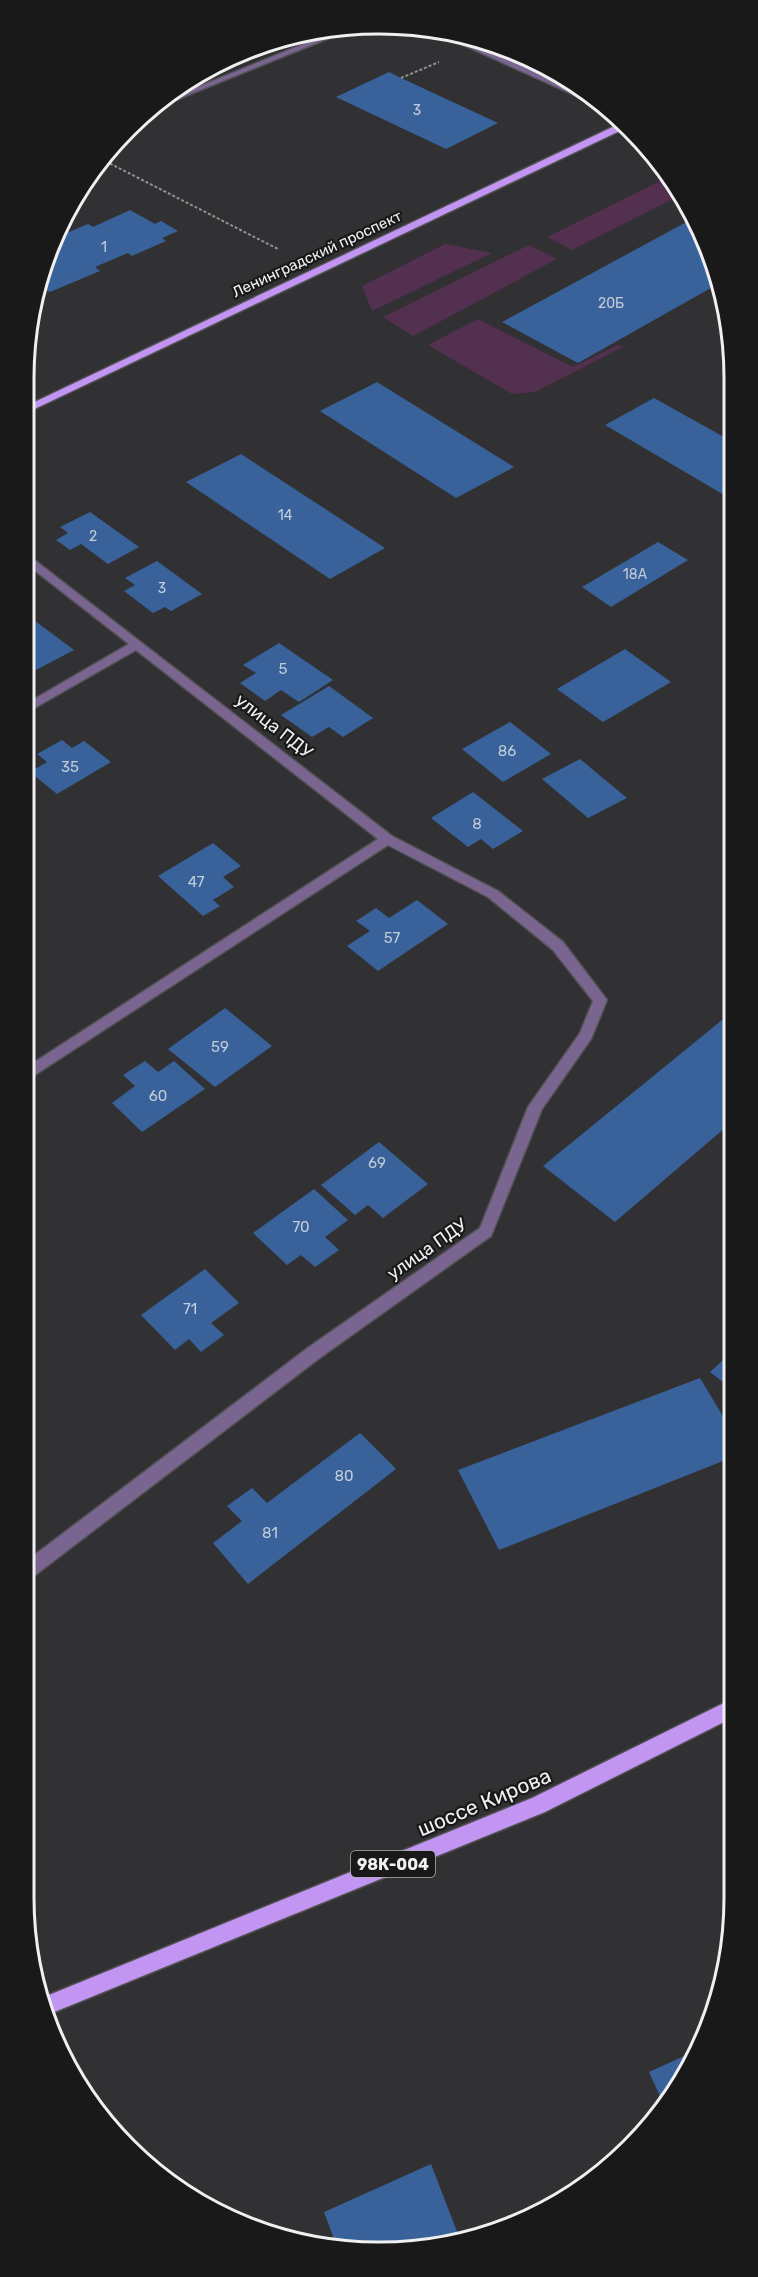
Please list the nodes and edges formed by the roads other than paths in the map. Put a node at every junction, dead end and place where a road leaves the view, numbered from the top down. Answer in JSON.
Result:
{"nodes":[{"id":1,"x":323,"y":39,"type":"edge"},
{"id":2,"x":492,"y":54,"type":"edge"},
{"id":3,"x":550,"y":80,"type":"edge"},
{"id":4,"x":186,"y":95,"type":"edge"},
{"id":5,"x":616,"y":129,"type":"edge"},
{"id":6,"x":34,"y":406,"type":"edge"},
{"id":7,"x":34,"y":564,"type":"edge"},
{"id":8,"x":137,"y":644,"type":"junction"},
{"id":9,"x":34,"y":704,"type":"edge"},
{"id":10,"x":387,"y":839,"type":"junction"},
{"id":11,"x":34,"y":1069,"type":"edge"},
{"id":12,"x":34,"y":1565,"type":"edge"},
{"id":13,"x":724,"y":1712,"type":"edge"},
{"id":14,"x":51,"y":2003,"type":"edge"}],
"edges":[{"from":1,"to":4,"type":"street"},
{"from":2,"to":3,"type":"street"},
{"from":5,"to":6,"type":"main road","name":"Ленинградский проспект"},
{"from":7,"to":8,"type":"street","name":"улица ПДУ"},
{"from":8,"to":9,"type":"street"},
{"from":8,"to":10,"type":"street","name":"улица ПДУ"},
{"from":10,"to":11,"type":"street"},
{"from":10,"to":12,"type":"street","name":"улица ПДУ"},
{"from":13,"to":14,"type":"main road","name":"шоссе Кирова","number":"98К-004"}]}
